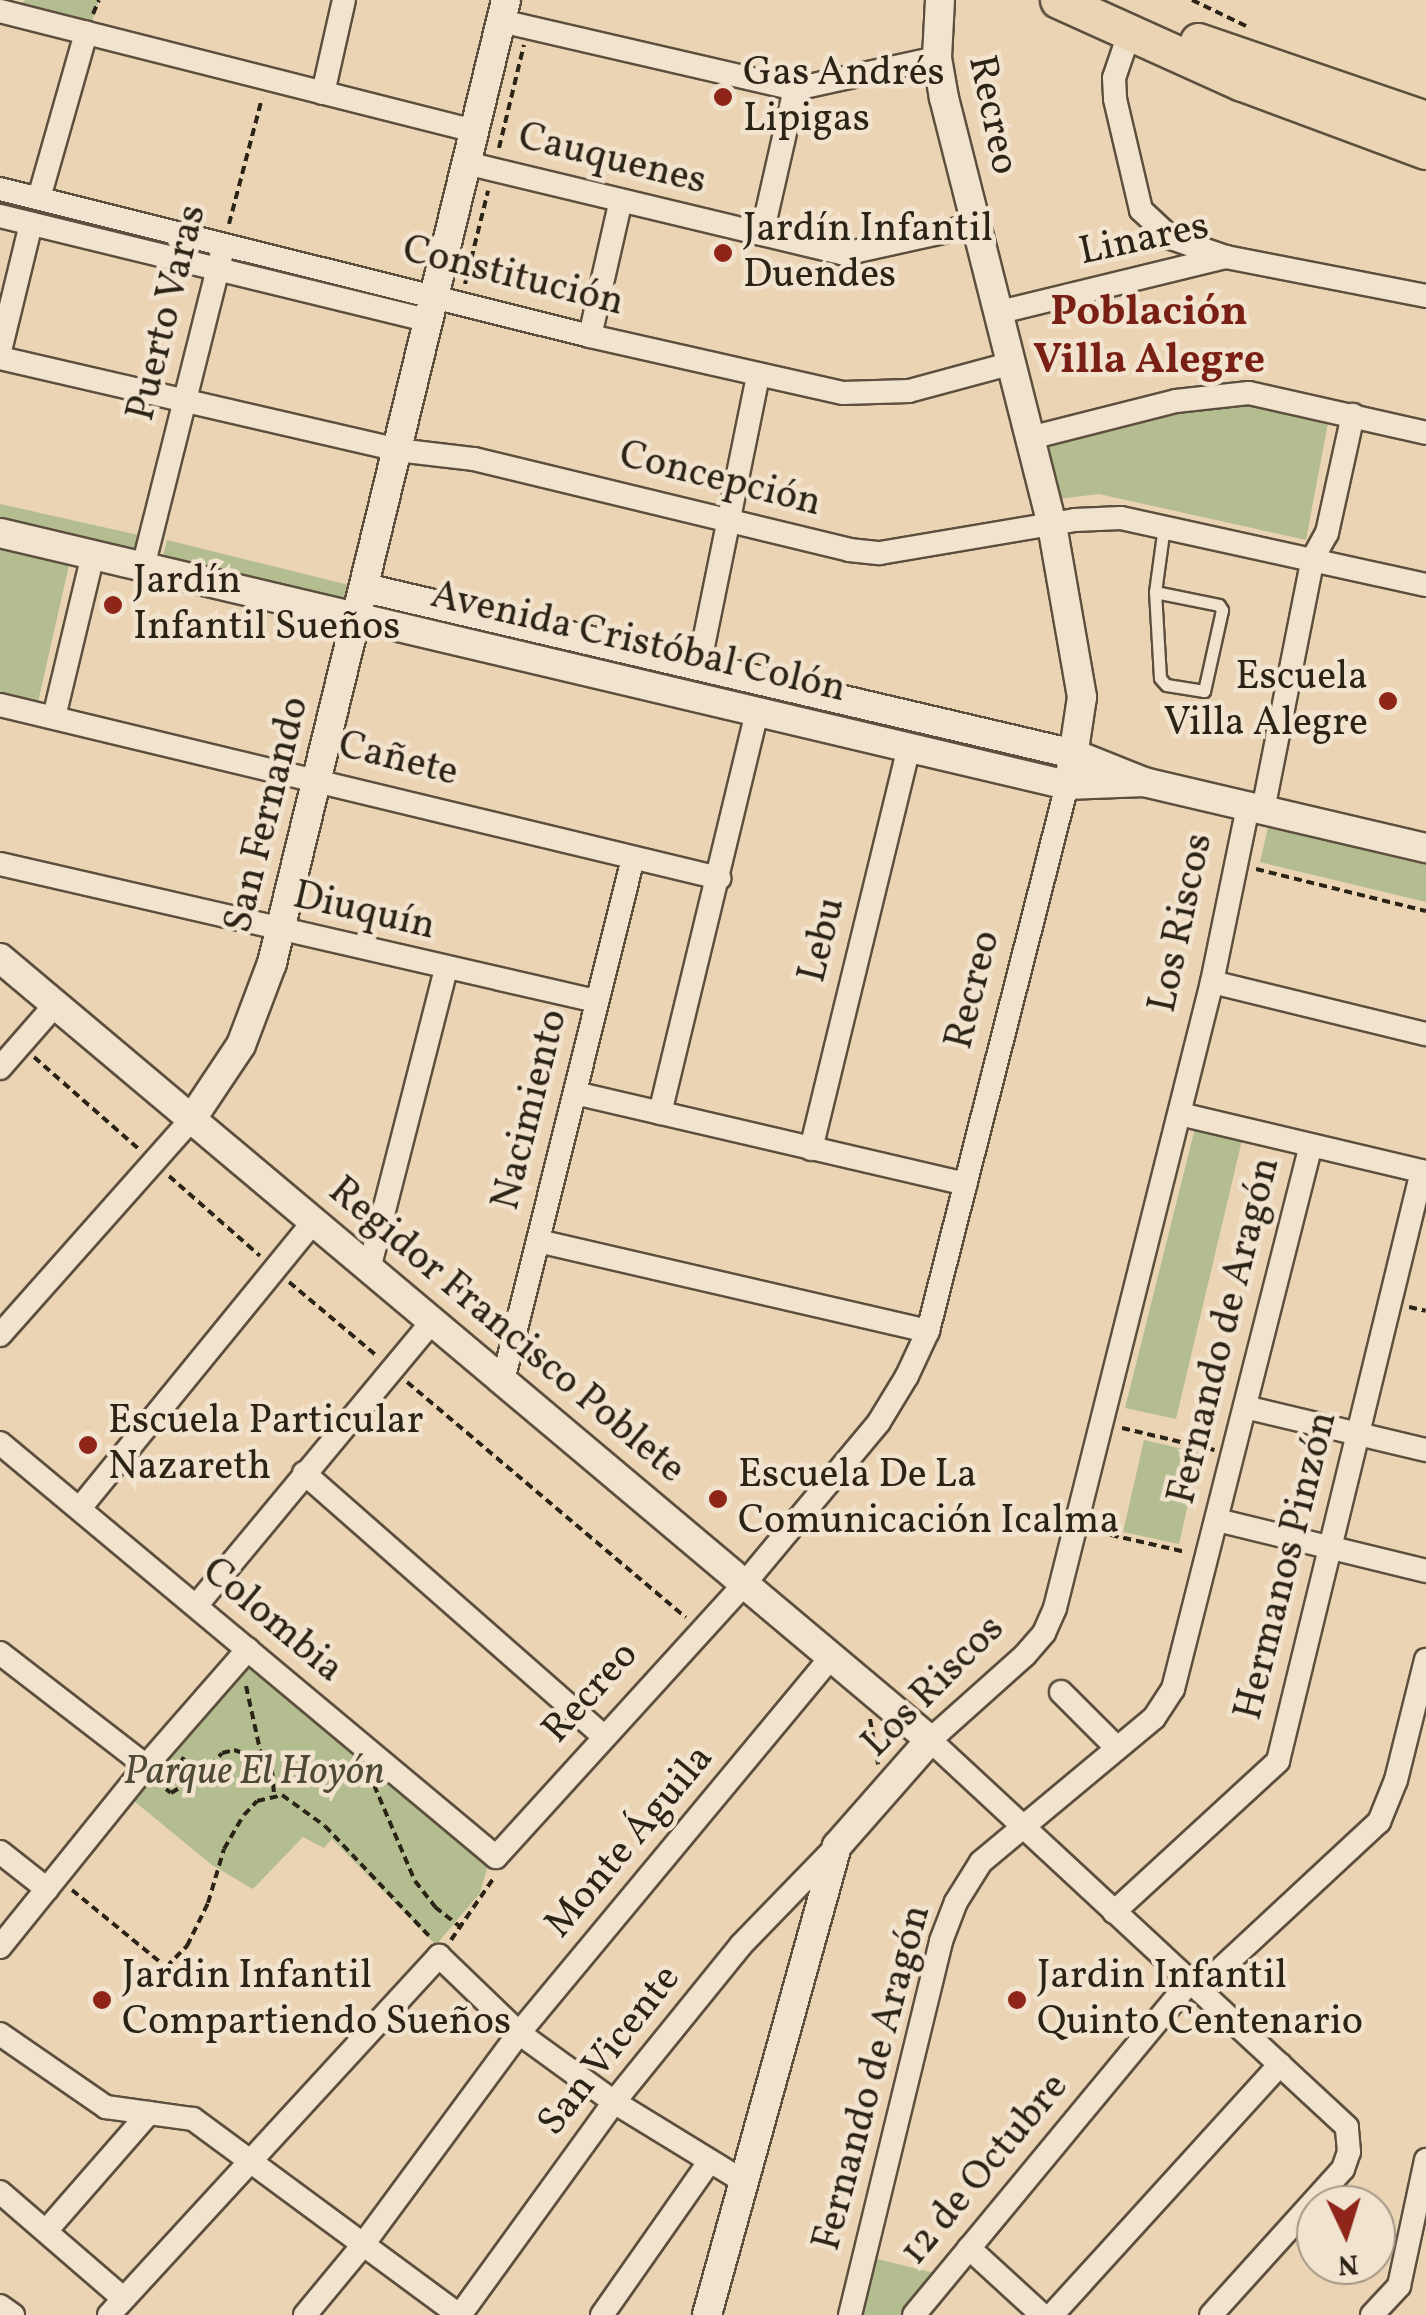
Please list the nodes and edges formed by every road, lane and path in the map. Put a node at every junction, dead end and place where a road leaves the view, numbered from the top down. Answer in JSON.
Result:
{"nodes":[{"id":1,"x":344,"y":0,"type":"edge"},
{"id":2,"x":940,"y":0,"type":"edge"},
{"id":3,"x":1058,"y":0,"type":"edge"},
{"id":4,"x":1111,"y":0,"type":"edge"},
{"id":5,"x":503,"y":10,"type":"edge"},
{"id":6,"x":0,"y":12,"type":"edge"},
{"id":7,"x":86,"y":33,"type":"junction"},
{"id":8,"x":1129,"y":34,"type":"junction"},
{"id":9,"x":937,"y":58,"type":"junction"},
{"id":10,"x":267,"y":79,"type":"junction"},
{"id":11,"x":794,"y":89,"type":"junction"},
{"id":12,"x":323,"y":92,"type":"junction"},
{"id":13,"x":1426,"y":120,"type":"edge"},
{"id":14,"x":474,"y":130,"type":"junction"},
{"id":15,"x":1426,"y":151,"type":"edge"},
{"id":16,"x":466,"y":163,"type":"junction"},
{"id":17,"x":0,"y":189,"type":"edge"},
{"id":18,"x":39,"y":198,"type":"junction"},
{"id":19,"x":621,"y":200,"type":"junction"},
{"id":20,"x":0,"y":216,"type":"edge"},
{"id":21,"x":31,"y":224,"type":"junction"},
{"id":22,"x":975,"y":225,"type":"junction"},
{"id":23,"x":762,"y":234,"type":"junction"},
{"id":24,"x":225,"y":242,"type":"junction"},
{"id":25,"x":1226,"y":257,"type":"junction"},
{"id":26,"x":218,"y":269,"type":"junction"},
{"id":27,"x":1426,"y":296,"type":"edge"},
{"id":28,"x":431,"y":308,"type":"junction"},
{"id":29,"x":996,"y":312,"type":"junction"},
{"id":30,"x":590,"y":336,"type":"junction"},
{"id":31,"x":0,"y":355,"type":"edge"},
{"id":32,"x":1009,"y":364,"type":"junction"},
{"id":33,"x":758,"y":376,"type":"junction"},
{"id":34,"x":184,"y":404,"type":"junction"},
{"id":35,"x":1353,"y":414,"type":"junction"},
{"id":36,"x":1426,"y":432,"type":"edge"},
{"id":37,"x":1030,"y":438,"type":"junction"},
{"id":38,"x":397,"y":450,"type":"junction"},
{"id":39,"x":731,"y":521,"type":"junction"},
{"id":40,"x":1052,"y":525,"type":"junction"},
{"id":41,"x":1165,"y":525,"type":"junction"},
{"id":42,"x":0,"y":533,"type":"edge"},
{"id":43,"x":93,"y":555,"type":"junction"},
{"id":44,"x":1313,"y":558,"type":"junction"},
{"id":45,"x":143,"y":567,"type":"junction"},
{"id":46,"x":1426,"y":585,"type":"edge"},
{"id":47,"x":365,"y":588,"type":"junction"},
{"id":48,"x":1155,"y":592,"type":"junction"},
{"id":49,"x":358,"y":618,"type":"junction"},
{"id":50,"x":700,"y":666,"type":"junction"},
{"id":51,"x":0,"y":705,"type":"edge"},
{"id":52,"x":758,"y":712,"type":"junction"},
{"id":53,"x":54,"y":717,"type":"junction"},
{"id":54,"x":908,"y":748,"type":"junction"},
{"id":55,"x":1074,"y":754,"type":"junction"},
{"id":56,"x":318,"y":779,"type":"junction"},
{"id":57,"x":1144,"y":782,"type":"junction"},
{"id":58,"x":1067,"y":785,"type":"junction"},
{"id":59,"x":1256,"y":808,"type":"junction"},
{"id":60,"x":1426,"y":848,"type":"edge"},
{"id":61,"x":633,"y":858,"type":"junction"},
{"id":62,"x":0,"y":864,"type":"edge"},
{"id":63,"x":1236,"y":864,"type":"junction"},
{"id":64,"x":720,"y":878,"type":"junction"},
{"id":65,"x":1426,"y":910,"type":"edge"},
{"id":66,"x":280,"y":931,"type":"junction"},
{"id":67,"x":0,"y":958,"type":"edge"},
{"id":68,"x":446,"y":970,"type":"junction"},
{"id":69,"x":1212,"y":982,"type":"junction"},
{"id":70,"x":596,"y":1000,"type":"junction"},
{"id":71,"x":55,"y":1004,"type":"junction"},
{"id":72,"x":1426,"y":1034,"type":"edge"},
{"id":73,"x":20,"y":1046,"type":"junction"},
{"id":74,"x":0,"y":1068,"type":"edge"},
{"id":75,"x":575,"y":1093,"type":"junction"},
{"id":76,"x":660,"y":1113,"type":"junction"},
{"id":77,"x":1180,"y":1114,"type":"junction"},
{"id":78,"x":191,"y":1120,"type":"junction"},
{"id":79,"x":1311,"y":1145,"type":"junction"},
{"id":80,"x":811,"y":1149,"type":"junction"},
{"id":81,"x":155,"y":1163,"type":"junction"},
{"id":82,"x":1424,"y":1172,"type":"edge"},
{"id":83,"x":966,"y":1184,"type":"junction"},
{"id":84,"x":313,"y":1222,"type":"junction"},
{"id":85,"x":538,"y":1241,"type":"junction"},
{"id":86,"x":275,"y":1269,"type":"junction"},
{"id":87,"x":369,"y":1269,"type":"junction"},
{"id":88,"x":1408,"y":1306,"type":"dead end"},
{"id":89,"x":1426,"y":1311,"type":"edge"},
{"id":90,"x":432,"y":1322,"type":"junction"},
{"id":91,"x":928,"y":1332,"type":"junction"},
{"id":92,"x":0,"y":1335,"type":"edge"},
{"id":93,"x":392,"y":1369,"type":"junction"},
{"id":94,"x":503,"y":1381,"type":"junction"},
{"id":95,"x":1245,"y":1407,"type":"junction"},
{"id":96,"x":1117,"y":1426,"type":"dead end"},
{"id":97,"x":1358,"y":1433,"type":"junction"},
{"id":98,"x":1184,"y":1442,"type":"dead end"},
{"id":99,"x":0,"y":1443,"type":"edge"},
{"id":100,"x":1426,"y":1450,"type":"edge"},
{"id":101,"x":304,"y":1472,"type":"junction"},
{"id":102,"x":80,"y":1508,"type":"junction"},
{"id":103,"x":1217,"y":1520,"type":"junction"},
{"id":104,"x":1092,"y":1530,"type":"dead end"},
{"id":105,"x":1330,"y":1549,"type":"junction"},
{"id":106,"x":1173,"y":1550,"type":"dead end"},
{"id":107,"x":1426,"y":1571,"type":"edge"},
{"id":108,"x":745,"y":1583,"type":"junction"},
{"id":109,"x":196,"y":1606,"type":"junction"},
{"id":110,"x":701,"y":1631,"type":"junction"},
{"id":111,"x":0,"y":1653,"type":"edge"},
{"id":112,"x":242,"y":1655,"type":"junction"},
{"id":113,"x":832,"y":1656,"type":"junction"},
{"id":114,"x":1426,"y":1660,"type":"edge"},
{"id":115,"x":1062,"y":1692,"type":"dead end"},
{"id":116,"x":605,"y":1737,"type":"junction"},
{"id":117,"x":930,"y":1740,"type":"junction"},
{"id":118,"x":1117,"y":1748,"type":"junction"},
{"id":119,"x":185,"y":1755,"type":"dead end"},
{"id":120,"x":262,"y":1759,"type":"junction"},
{"id":121,"x":146,"y":1766,"type":"junction"},
{"id":122,"x":372,"y":1780,"type":"dead end"},
{"id":123,"x":274,"y":1795,"type":"junction"},
{"id":124,"x":1024,"y":1826,"type":"junction"},
{"id":125,"x":836,"y":1846,"type":"junction"},
{"id":126,"x":0,"y":1852,"type":"edge"},
{"id":127,"x":496,"y":1857,"type":"junction"},
{"id":128,"x":52,"y":1883,"type":"junction"},
{"id":129,"x":1114,"y":1912,"type":"junction"},
{"id":130,"x":460,"y":1928,"type":"junction"},
{"id":131,"x":0,"y":1947,"type":"edge"},
{"id":132,"x":441,"y":1953,"type":"junction"},
{"id":133,"x":1194,"y":1985,"type":"junction"},
{"id":134,"x":520,"y":2033,"type":"junction"},
{"id":135,"x":0,"y":2034,"type":"edge"},
{"id":136,"x":1280,"y":2064,"type":"junction"},
{"id":137,"x":614,"y":2102,"type":"junction"},
{"id":138,"x":149,"y":2113,"type":"junction"},
{"id":139,"x":710,"y":2160,"type":"junction"},
{"id":140,"x":1426,"y":2160,"type":"edge"},
{"id":141,"x":246,"y":2161,"type":"junction"},
{"id":142,"x":742,"y":2181,"type":"junction"},
{"id":143,"x":1423,"y":2187,"type":"edge"},
{"id":144,"x":0,"y":2192,"type":"edge"},
{"id":145,"x":46,"y":2232,"type":"junction"},
{"id":146,"x":362,"y":2246,"type":"junction"},
{"id":147,"x":969,"y":2248,"type":"junction"},
{"id":148,"x":0,"y":2306,"type":"edge"},
{"id":149,"x":116,"y":2306,"type":"edge"},
{"id":150,"x":13,"y":2315,"type":"edge"},
{"id":151,"x":305,"y":2315,"type":"edge"},
{"id":152,"x":460,"y":2315,"type":"edge"},
{"id":153,"x":602,"y":2315,"type":"edge"},
{"id":154,"x":708,"y":2315,"type":"edge"},
{"id":155,"x":850,"y":2315,"type":"edge"},
{"id":156,"x":914,"y":2315,"type":"edge"},
{"id":157,"x":1042,"y":2315,"type":"edge"},
{"id":158,"x":1052,"y":2315,"type":"edge"},
{"id":159,"x":1211,"y":2315,"type":"edge"},
{"id":160,"x":1372,"y":2315,"type":"edge"}],
"edges":[{"from":1,"to":12,"type":"street"},
{"from":2,"to":9,"type":"street","name":"Recreo"},
{"from":3,"to":8,"type":"main road"},
{"from":4,"to":13,"type":"main road"},
{"from":5,"to":11,"type":"street"},
{"from":5,"to":14,"type":"street","name":"San Fernando"},
{"from":6,"to":7,"type":"street","name":"Cauquenes"},
{"from":7,"to":10,"type":"street","name":"Cauquenes"},
{"from":7,"to":18,"type":"street"},
{"from":8,"to":15,"type":"main road"},
{"from":8,"to":25,"type":"street"},
{"from":9,"to":11,"type":"street"},
{"from":9,"to":22,"type":"street","name":"Recreo"},
{"from":10,"to":12,"type":"street","name":"Cauquenes"},
{"from":10,"to":24,"type":"path","name":"Puerto Varas"},
{"from":11,"to":23,"type":"street"},
{"from":12,"to":14,"type":"street","name":"Cauquenes"},
{"from":14,"to":16,"type":"street","name":"San Fernando"},
{"from":16,"to":19,"type":"street","name":"Cauquenes"},
{"from":16,"to":28,"type":"street","name":"San Fernando"},
{"from":17,"to":18,"type":"street","name":"Constitución"},
{"from":18,"to":24,"type":"street","name":"Constitución"},
{"from":19,"to":23,"type":"street","name":"Cauquenes"},
{"from":19,"to":30,"type":"street"},
{"from":20,"to":21,"type":"street","name":"Constitución"},
{"from":21,"to":26,"type":"street","name":"Constitución"},
{"from":21,"to":31,"type":"street"},
{"from":22,"to":23,"type":"street","name":"Cauquenes"},
{"from":22,"to":29,"type":"street","name":"Recreo"},
{"from":24,"to":26,"type":"street","name":"Puerto Varas"},
{"from":24,"to":28,"type":"street","name":"Constitución"},
{"from":25,"to":27,"type":"street","name":"Linares"},
{"from":25,"to":29,"type":"street","name":"Linares"},
{"from":26,"to":28,"type":"street","name":"Constitución"},
{"from":26,"to":34,"type":"street","name":"Puerto Varas"},
{"from":28,"to":30,"type":"street","name":"Constitución"},
{"from":28,"to":38,"type":"street","name":"San Fernando"},
{"from":29,"to":32,"type":"street","name":"Recreo"},
{"from":30,"to":33,"type":"street","name":"Constitución"},
{"from":31,"to":34,"type":"street","name":"Concepción"},
{"from":32,"to":33,"type":"street","name":"Constitución"},
{"from":32,"to":37,"type":"street","name":"Recreo"},
{"from":33,"to":39,"type":"street"},
{"from":34,"to":38,"type":"street","name":"Concepción"},
{"from":34,"to":45,"type":"street","name":"Puerto Varas"},
{"from":35,"to":36,"type":"street"},
{"from":35,"to":37,"type":"street"},
{"from":35,"to":44,"type":"street","name":"Los Riscos"},
{"from":37,"to":40,"type":"street","name":"Recreo"},
{"from":38,"to":39,"type":"street","name":"Concepción"},
{"from":38,"to":47,"type":"street","name":"San Fernando"},
{"from":39,"to":40,"type":"street","name":"Concepción"},
{"from":39,"to":50,"type":"street"},
{"from":40,"to":41,"type":"street","name":"Concepción"},
{"from":40,"to":55,"type":"street","name":"Recreo"},
{"from":41,"to":44,"type":"street","name":"Concepción"},
{"from":41,"to":48,"type":"lane"},
{"from":42,"to":43,"type":"street","name":"Avenida Cristóbal Colón"},
{"from":43,"to":45,"type":"street","name":"Avenida Cristóbal Colón"},
{"from":43,"to":53,"type":"street"},
{"from":44,"to":46,"type":"street","name":"Concepción"},
{"from":44,"to":59,"type":"street","name":"Los Riscos"},
{"from":45,"to":49,"type":"street","name":"Avenida Cristóbal Colón"},
{"from":47,"to":49,"type":"street","name":"San Fernando"},
{"from":47,"to":50,"type":"street","name":"Avenida Cristóbal Colón"},
{"from":48,"to":48,"type":"lane"},
{"from":49,"to":52,"type":"street","name":"Avenida Cristóbal Colón"},
{"from":49,"to":56,"type":"street","name":"San Fernando"},
{"from":50,"to":55,"type":"street","name":"Avenida Cristóbal Colón"},
{"from":51,"to":53,"type":"street","name":"Cañete"},
{"from":52,"to":54,"type":"street","name":"Avenida Cristóbal Colón"},
{"from":52,"to":64,"type":"street"},
{"from":53,"to":56,"type":"street","name":"Cañete"},
{"from":54,"to":58,"type":"street","name":"Avenida Cristóbal Colón"},
{"from":54,"to":80,"type":"street","name":"Lebu"},
{"from":55,"to":57,"type":"street","name":"Avenida Cristóbal Colón"},
{"from":55,"to":58,"type":"street","name":"Recreo"},
{"from":56,"to":61,"type":"street","name":"Cañete"},
{"from":56,"to":66,"type":"street","name":"San Fernando"},
{"from":57,"to":58,"type":"street","name":"Avenida Cristóbal Colón"},
{"from":57,"to":59,"type":"street","name":"Avenida Cristóbal Colón"},
{"from":58,"to":83,"type":"street","name":"Recreo"},
{"from":59,"to":60,"type":"street","name":"Avenida Cristóbal Colón"},
{"from":59,"to":63,"type":"street","name":"Los Riscos"},
{"from":61,"to":64,"type":"street","name":"Cañete"},
{"from":61,"to":70,"type":"street","name":"Nacimiento"},
{"from":62,"to":66,"type":"street","name":"Diuquín"},
{"from":63,"to":65,"type":"path"},
{"from":63,"to":69,"type":"street","name":"Los Riscos"},
{"from":64,"to":76,"type":"street"},
{"from":66,"to":68,"type":"street","name":"Diuquín"},
{"from":66,"to":78,"type":"street","name":"San Fernando"},
{"from":67,"to":71,"type":"street","name":"Regidor Francisco Poblete"},
{"from":68,"to":70,"type":"street","name":"Diuquín"},
{"from":68,"to":87,"type":"street"},
{"from":69,"to":72,"type":"street"},
{"from":69,"to":77,"type":"street","name":"Los Riscos"},
{"from":70,"to":75,"type":"street","name":"Nacimiento"},
{"from":71,"to":73,"type":"street"},
{"from":71,"to":78,"type":"street","name":"Regidor Francisco Poblete"},
{"from":73,"to":74,"type":"street"},
{"from":73,"to":81,"type":"path"},
{"from":75,"to":76,"type":"street"},
{"from":75,"to":85,"type":"street","name":"Nacimiento"},
{"from":76,"to":80,"type":"street"},
{"from":77,"to":79,"type":"street"},
{"from":77,"to":117,"type":"street","name":"Los Riscos"},
{"from":78,"to":81,"type":"street","name":"San Fernando"},
{"from":78,"to":84,"type":"street","name":"Regidor Francisco Poblete"},
{"from":79,"to":82,"type":"street"},
{"from":79,"to":95,"type":"street","name":"Fernando de Aragón"},
{"from":80,"to":83,"type":"street"},
{"from":81,"to":86,"type":"path"},
{"from":81,"to":92,"type":"street","name":"San Fernando"},
{"from":82,"to":97,"type":"street","name":"Hermanos Pinzón"},
{"from":83,"to":91,"type":"street","name":"Recreo"},
{"from":84,"to":86,"type":"street"},
{"from":84,"to":87,"type":"street","name":"Regidor Francisco Poblete"},
{"from":85,"to":91,"type":"street"},
{"from":85,"to":94,"type":"street","name":"Nacimiento"},
{"from":86,"to":93,"type":"path"},
{"from":86,"to":102,"type":"street"},
{"from":87,"to":90,"type":"street","name":"Regidor Francisco Poblete"},
{"from":88,"to":89,"type":"path"},
{"from":90,"to":93,"type":"street"},
{"from":90,"to":94,"type":"street","name":"Regidor Francisco Poblete"},
{"from":91,"to":108,"type":"street","name":"Recreo"},
{"from":93,"to":101,"type":"street"},
{"from":93,"to":110,"type":"path"},
{"from":94,"to":108,"type":"street","name":"Regidor Francisco Poblete"},
{"from":95,"to":97,"type":"street"},
{"from":95,"to":103,"type":"street","name":"Fernando de Aragón"},
{"from":96,"to":98,"type":"path"},
{"from":97,"to":100,"type":"street"},
{"from":97,"to":105,"type":"street","name":"Hermanos Pinzón"},
{"from":99,"to":102,"type":"street","name":"Colombia"},
{"from":101,"to":109,"type":"street"},
{"from":101,"to":116,"type":"street"},
{"from":102,"to":109,"type":"street","name":"Colombia"},
{"from":103,"to":105,"type":"street"},
{"from":103,"to":118,"type":"street","name":"Fernando de Aragón"},
{"from":104,"to":106,"type":"path"},
{"from":105,"to":107,"type":"street"},
{"from":105,"to":129,"type":"street","name":"Hermanos Pinzón"},
{"from":108,"to":110,"type":"street","name":"Recreo"},
{"from":108,"to":113,"type":"street","name":"Regidor Francisco Poblete"},
{"from":109,"to":112,"type":"street","name":"Colombia"},
{"from":110,"to":116,"type":"street","name":"Recreo"},
{"from":111,"to":121,"type":"street"},
{"from":112,"to":120,"type":"path"},
{"from":112,"to":121,"type":"street"},
{"from":112,"to":127,"type":"street","name":"Colombia"},
{"from":113,"to":117,"type":"street","name":"Regidor Francisco Poblete"},
{"from":113,"to":134,"type":"street","name":"Monte Águila"},
{"from":114,"to":133,"type":"street","name":"12 de Octubre"},
{"from":115,"to":118,"type":"street"},
{"from":116,"to":127,"type":"street","name":"Recreo"},
{"from":117,"to":124,"type":"street","name":"Regidor Francisco Poblete"},
{"from":117,"to":125,"type":"street","name":"Los Riscos"},
{"from":118,"to":124,"type":"street","name":"Fernando de Aragón"},
{"from":119,"to":120,"type":"path"},
{"from":120,"to":123,"type":"path"},
{"from":121,"to":128,"type":"street"},
{"from":122,"to":130,"type":"path"},
{"from":123,"to":128,"type":"path"},
{"from":123,"to":132,"type":"path"},
{"from":124,"to":129,"type":"street","name":"Regidor Francisco Poblete"},
{"from":124,"to":155,"type":"street","name":"Fernando de Aragón"},
{"from":125,"to":137,"type":"street","name":"San Vicente"},
{"from":125,"to":142,"type":"street","name":"Los Riscos"},
{"from":126,"to":128,"type":"street"},
{"from":127,"to":130,"type":"path"},
{"from":128,"to":131,"type":"street"},
{"from":129,"to":133,"type":"street","name":"Regidor Francisco Poblete"},
{"from":130,"to":132,"type":"path"},
{"from":132,"to":134,"type":"street"},
{"from":132,"to":141,"type":"street"},
{"from":133,"to":136,"type":"street","name":"Regidor Francisco Poblete"},
{"from":133,"to":147,"type":"street","name":"12 de Octubre"},
{"from":134,"to":137,"type":"street"},
{"from":134,"to":146,"type":"street","name":"Monte Águila"},
{"from":135,"to":138,"type":"street"},
{"from":136,"to":158,"type":"street"},
{"from":136,"to":159,"type":"street","name":"Regidor Francisco Poblete"},
{"from":137,"to":139,"type":"street"},
{"from":137,"to":152,"type":"street","name":"San Vicente"},
{"from":138,"to":141,"type":"street"},
{"from":138,"to":145,"type":"street"},
{"from":139,"to":142,"type":"street"},
{"from":139,"to":153,"type":"street"},
{"from":140,"to":143,"type":"street"},
{"from":141,"to":146,"type":"street"},
{"from":141,"to":149,"type":"street"},
{"from":142,"to":154,"type":"street","name":"Los Riscos"},
{"from":143,"to":160,"type":"street"},
{"from":144,"to":145,"type":"street"},
{"from":145,"to":149,"type":"street"},
{"from":146,"to":151,"type":"street","name":"Monte Águila"},
{"from":146,"to":152,"type":"street"},
{"from":147,"to":156,"type":"street","name":"12 de Octubre"},
{"from":147,"to":157,"type":"street"},
{"from":148,"to":150,"type":"street"}]}
